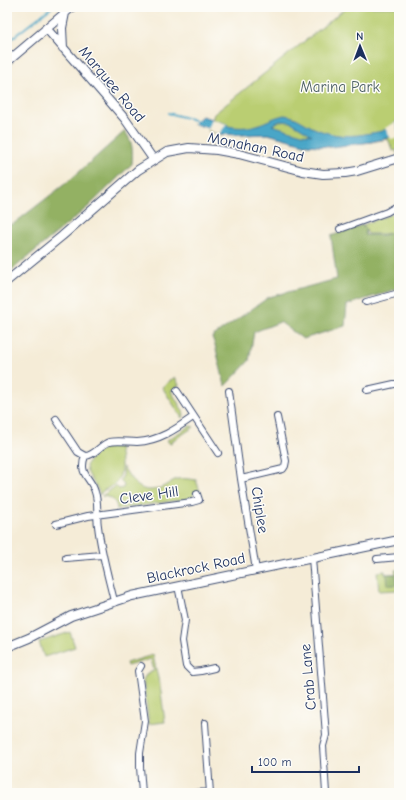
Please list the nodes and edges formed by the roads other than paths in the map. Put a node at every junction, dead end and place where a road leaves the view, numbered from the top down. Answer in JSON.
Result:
{"nodes":[{"id":1,"x":72,"y":7,"type":"edge"},
{"id":2,"x":65,"y":13,"type":"junction"},
{"id":3,"x":46,"y":28,"type":"junction"},
{"id":4,"x":63,"y":48,"type":"junction"},
{"id":5,"x":7,"y":62,"type":"edge"},
{"id":6,"x":399,"y":158,"type":"edge"},
{"id":7,"x":154,"y":159,"type":"junction"},
{"id":8,"x":399,"y":205,"type":"edge"},
{"id":9,"x":340,"y":229,"type":"dead end"},
{"id":10,"x":7,"y":281,"type":"edge"},
{"id":11,"x":399,"y":293,"type":"edge"},
{"id":12,"x":366,"y":302,"type":"dead end"},
{"id":13,"x":399,"y":384,"type":"edge"},
{"id":14,"x":367,"y":390,"type":"dead end"},
{"id":15,"x":177,"y":391,"type":"dead end"},
{"id":16,"x":229,"y":391,"type":"dead end"},
{"id":17,"x":194,"y":417,"type":"junction"},
{"id":18,"x":277,"y":417,"type":"dead end"},
{"id":19,"x":56,"y":419,"type":"dead end"},
{"id":20,"x":218,"y":453,"type":"dead end"},
{"id":21,"x":85,"y":456,"type":"junction"},
{"id":22,"x":241,"y":479,"type":"junction"},
{"id":23,"x":197,"y":494,"type":"dead end"},
{"id":24,"x":96,"y":515,"type":"junction"},
{"id":25,"x":56,"y":524,"type":"dead end"},
{"id":26,"x":399,"y":540,"type":"edge"},
{"id":27,"x":102,"y":555,"type":"junction"},
{"id":28,"x":399,"y":557,"type":"edge"},
{"id":29,"x":66,"y":558,"type":"dead end"},
{"id":30,"x":312,"y":558,"type":"junction"},
{"id":31,"x":377,"y":559,"type":"dead end"},
{"id":32,"x":256,"y":570,"type":"junction"},
{"id":33,"x":178,"y":586,"type":"junction"},
{"id":34,"x":114,"y":601,"type":"junction"},
{"id":35,"x":7,"y":647,"type":"edge"},
{"id":36,"x":141,"y":666,"type":"dead end"},
{"id":37,"x":214,"y":668,"type":"dead end"},
{"id":38,"x":205,"y":723,"type":"dead end"},
{"id":39,"x":99,"y":792,"type":"dead end"},
{"id":40,"x":210,"y":792,"type":"edge"},
{"id":41,"x":89,"y":793,"type":"edge"},
{"id":42,"x":142,"y":793,"type":"edge"},
{"id":43,"x":194,"y":793,"type":"edge"},
{"id":44,"x":326,"y":793,"type":"edge"}],
"edges":[{"from":1,"to":2,"type":"street"},
{"from":2,"to":3,"type":"street"},
{"from":2,"to":4,"type":"street"},
{"from":3,"to":4,"type":"street","name":"Marquee Road"},
{"from":3,"to":5,"type":"street"},
{"from":4,"to":7,"type":"street","name":"Marquee Road"},
{"from":6,"to":7,"type":"street","name":"Monahan Road"},
{"from":7,"to":10,"type":"street","name":"Monahan Road"},
{"from":8,"to":9,"type":"street"},
{"from":11,"to":12,"type":"street"},
{"from":13,"to":14,"type":"street"},
{"from":15,"to":17,"type":"street"},
{"from":16,"to":22,"type":"street"},
{"from":17,"to":20,"type":"street"},
{"from":17,"to":21,"type":"street"},
{"from":18,"to":22,"type":"street","name":"Chiplee"},
{"from":19,"to":21,"type":"street"},
{"from":21,"to":24,"type":"street"},
{"from":22,"to":32,"type":"street","name":"Chiplee"},
{"from":23,"to":24,"type":"street","name":"Cleve Hill"},
{"from":24,"to":25,"type":"street","name":"Cleve Hill"},
{"from":24,"to":27,"type":"street"},
{"from":26,"to":30,"type":"street","name":"Blackrock Road"},
{"from":27,"to":29,"type":"street"},
{"from":27,"to":34,"type":"street"},
{"from":28,"to":31,"type":"street"},
{"from":30,"to":32,"type":"street","name":"Blackrock Road"},
{"from":30,"to":44,"type":"street","name":"Crab Lane"},
{"from":32,"to":33,"type":"street","name":"Blackrock Road"},
{"from":33,"to":34,"type":"street","name":"Blackrock Road"},
{"from":33,"to":37,"type":"street"},
{"from":34,"to":35,"type":"street","name":"Blackrock Road"},
{"from":36,"to":42,"type":"street"},
{"from":38,"to":40,"type":"street"},
{"from":39,"to":41,"type":"street"},
{"from":40,"to":43,"type":"street"}]}
